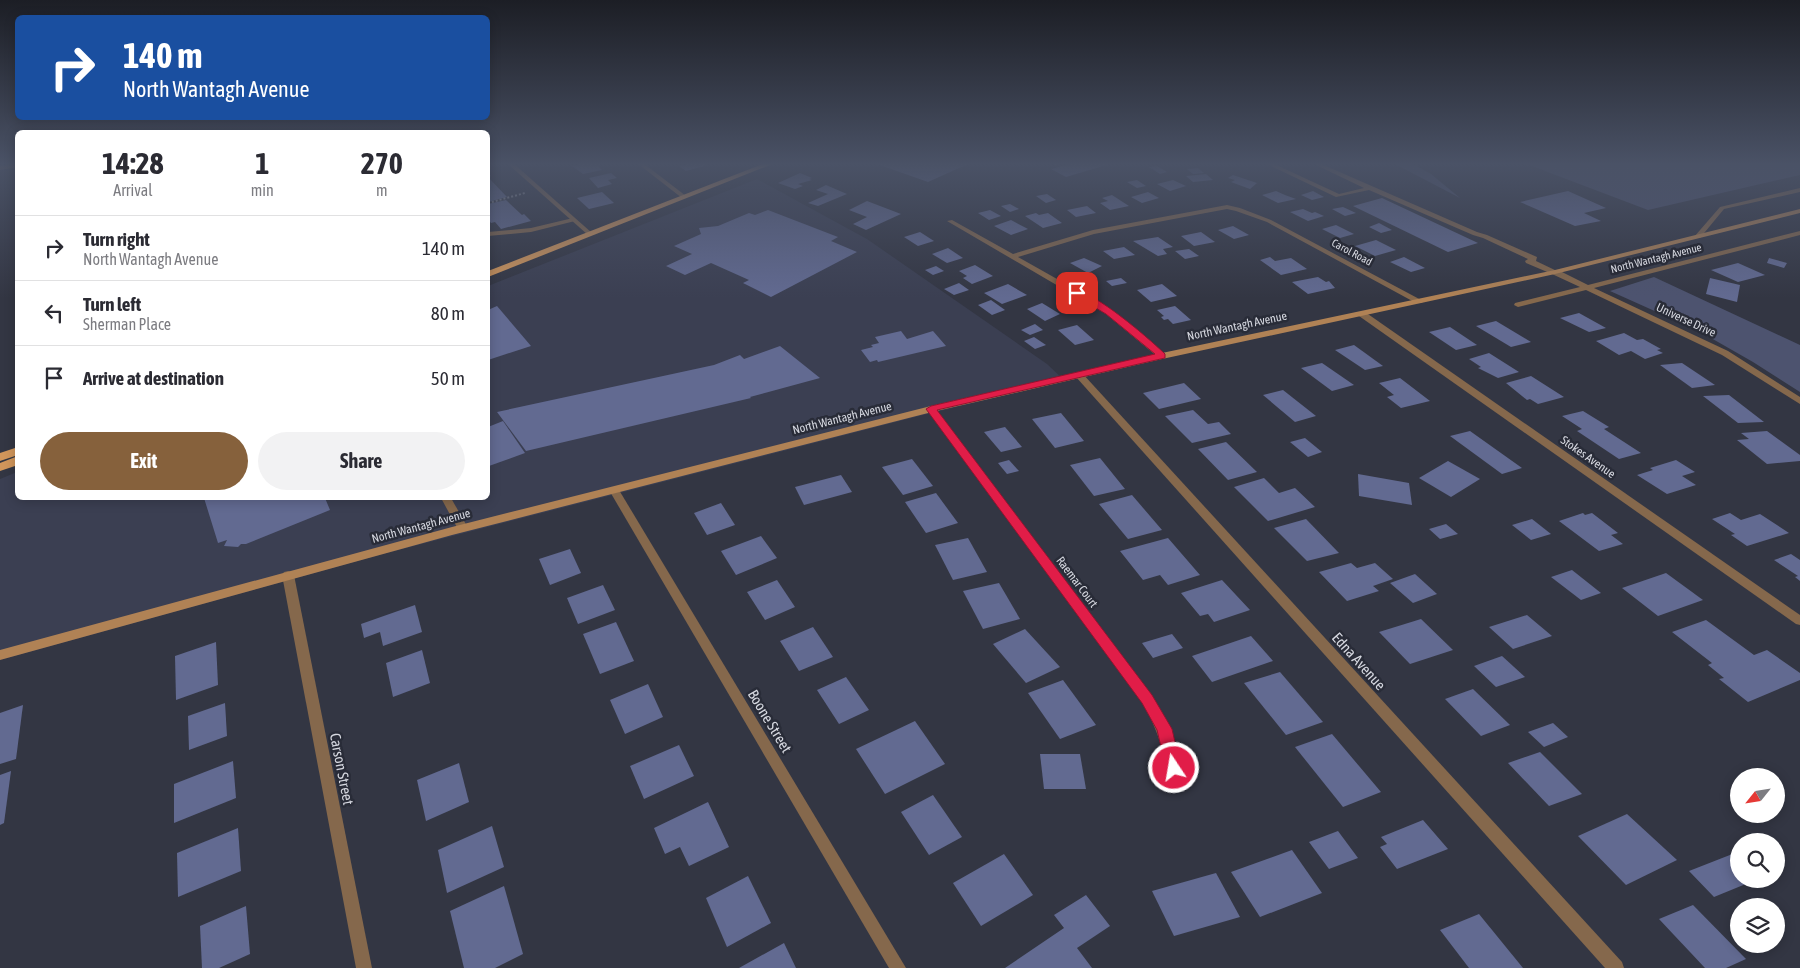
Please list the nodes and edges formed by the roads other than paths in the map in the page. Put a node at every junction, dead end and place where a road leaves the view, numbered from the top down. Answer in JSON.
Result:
{"nodes":[{"id":1,"x":560,"y":208,"type":"edge"},
{"id":2,"x":656,"y":208,"type":"edge"},
{"id":3,"x":1221,"y":208,"type":"edge"},
{"id":4,"x":1233,"y":208,"type":"edge"},
{"id":5,"x":1416,"y":208,"type":"edge"},
{"id":6,"x":1722,"y":208,"type":"edge"},
{"id":7,"x":1799,"y":212,"type":"edge"},
{"id":8,"x":573,"y":220,"type":"junction"},
{"id":9,"x":950,"y":221,"type":"dead end"},
{"id":10,"x":490,"y":234,"type":"edge"},
{"id":11,"x":590,"y":234,"type":"junction"},
{"id":12,"x":1800,"y":234,"type":"edge"},
{"id":13,"x":1698,"y":237,"type":"junction"},
{"id":14,"x":1013,"y":256,"type":"junction"},
{"id":15,"x":1555,"y":272,"type":"junction"},
{"id":16,"x":490,"y":273,"type":"edge"},
{"id":17,"x":1588,"y":288,"type":"junction"},
{"id":18,"x":1419,"y":301,"type":"junction"},
{"id":19,"x":1518,"y":305,"type":"dead end"},
{"id":20,"x":1362,"y":314,"type":"junction"},
{"id":21,"x":1162,"y":356,"type":"junction"},
{"id":22,"x":1079,"y":376,"type":"junction"},
{"id":23,"x":1800,"y":401,"type":"edge"},
{"id":24,"x":931,"y":409,"type":"junction"},
{"id":25,"x":15,"y":452,"type":"edge"},
{"id":26,"x":0,"y":457,"type":"edge"},
{"id":27,"x":15,"y":461,"type":"edge"},
{"id":28,"x":0,"y":467,"type":"edge"},
{"id":29,"x":614,"y":490,"type":"junction"},
{"id":30,"x":447,"y":500,"type":"edge"},
{"id":31,"x":463,"y":528,"type":"junction"},
{"id":32,"x":288,"y":576,"type":"junction"},
{"id":33,"x":1800,"y":621,"type":"edge"},
{"id":34,"x":0,"y":655,"type":"edge"},
{"id":35,"x":1173,"y":784,"type":"dead end"},
{"id":36,"x":364,"y":968,"type":"edge"},
{"id":37,"x":898,"y":968,"type":"edge"},
{"id":38,"x":1616,"y":968,"type":"edge"}],
"edges":[{"from":1,"to":8,"type":"street"},
{"from":2,"to":11,"type":"main road"},
{"from":3,"to":14,"type":"street","name":"Carol Road"},
{"from":4,"to":18,"type":"street","name":"Carol Road"},
{"from":5,"to":15,"type":"street","name":"Universe Drive"},
{"from":6,"to":13,"type":"street","name":"North Wantagh Avenue"},
{"from":7,"to":13,"type":"main road","name":"North Wantagh Avenue"},
{"from":8,"to":10,"type":"street"},
{"from":8,"to":11,"type":"street"},
{"from":9,"to":14,"type":"street"},
{"from":11,"to":16,"type":"main road"},
{"from":12,"to":17,"type":"street","name":"North Wantagh Avenue"},
{"from":13,"to":15,"type":"main road","name":"North Wantagh Avenue"},
{"from":14,"to":21,"type":"street"},
{"from":15,"to":17,"type":"street","name":"Universe Drive"},
{"from":15,"to":18,"type":"main road","name":"North Wantagh Avenue"},
{"from":17,"to":19,"type":"street","name":"North Wantagh Avenue"},
{"from":17,"to":23,"type":"street","name":"Universe Drive"},
{"from":18,"to":20,"type":"main road","name":"North Wantagh Avenue"},
{"from":20,"to":21,"type":"main road","name":"North Wantagh Avenue"},
{"from":20,"to":33,"type":"street","name":"Stokes Avenue"},
{"from":21,"to":22,"type":"main road","name":"North Wantagh Avenue"},
{"from":22,"to":24,"type":"main road","name":"North Wantagh Avenue"},
{"from":22,"to":38,"type":"street","name":"Edna Avenue"},
{"from":24,"to":29,"type":"main road","name":"North Wantagh Avenue"},
{"from":24,"to":35,"type":"street","name":"Raemar Court"},
{"from":25,"to":26,"type":"main road"},
{"from":27,"to":28,"type":"main road"},
{"from":29,"to":31,"type":"main road","name":"North Wantagh Avenue"},
{"from":29,"to":37,"type":"street","name":"Boone Street"},
{"from":30,"to":31,"type":"street"},
{"from":31,"to":32,"type":"main road","name":"North Wantagh Avenue"},
{"from":32,"to":34,"type":"main road","name":"North Wantagh Avenue"},
{"from":32,"to":36,"type":"street","name":"Carson Street"}]}
